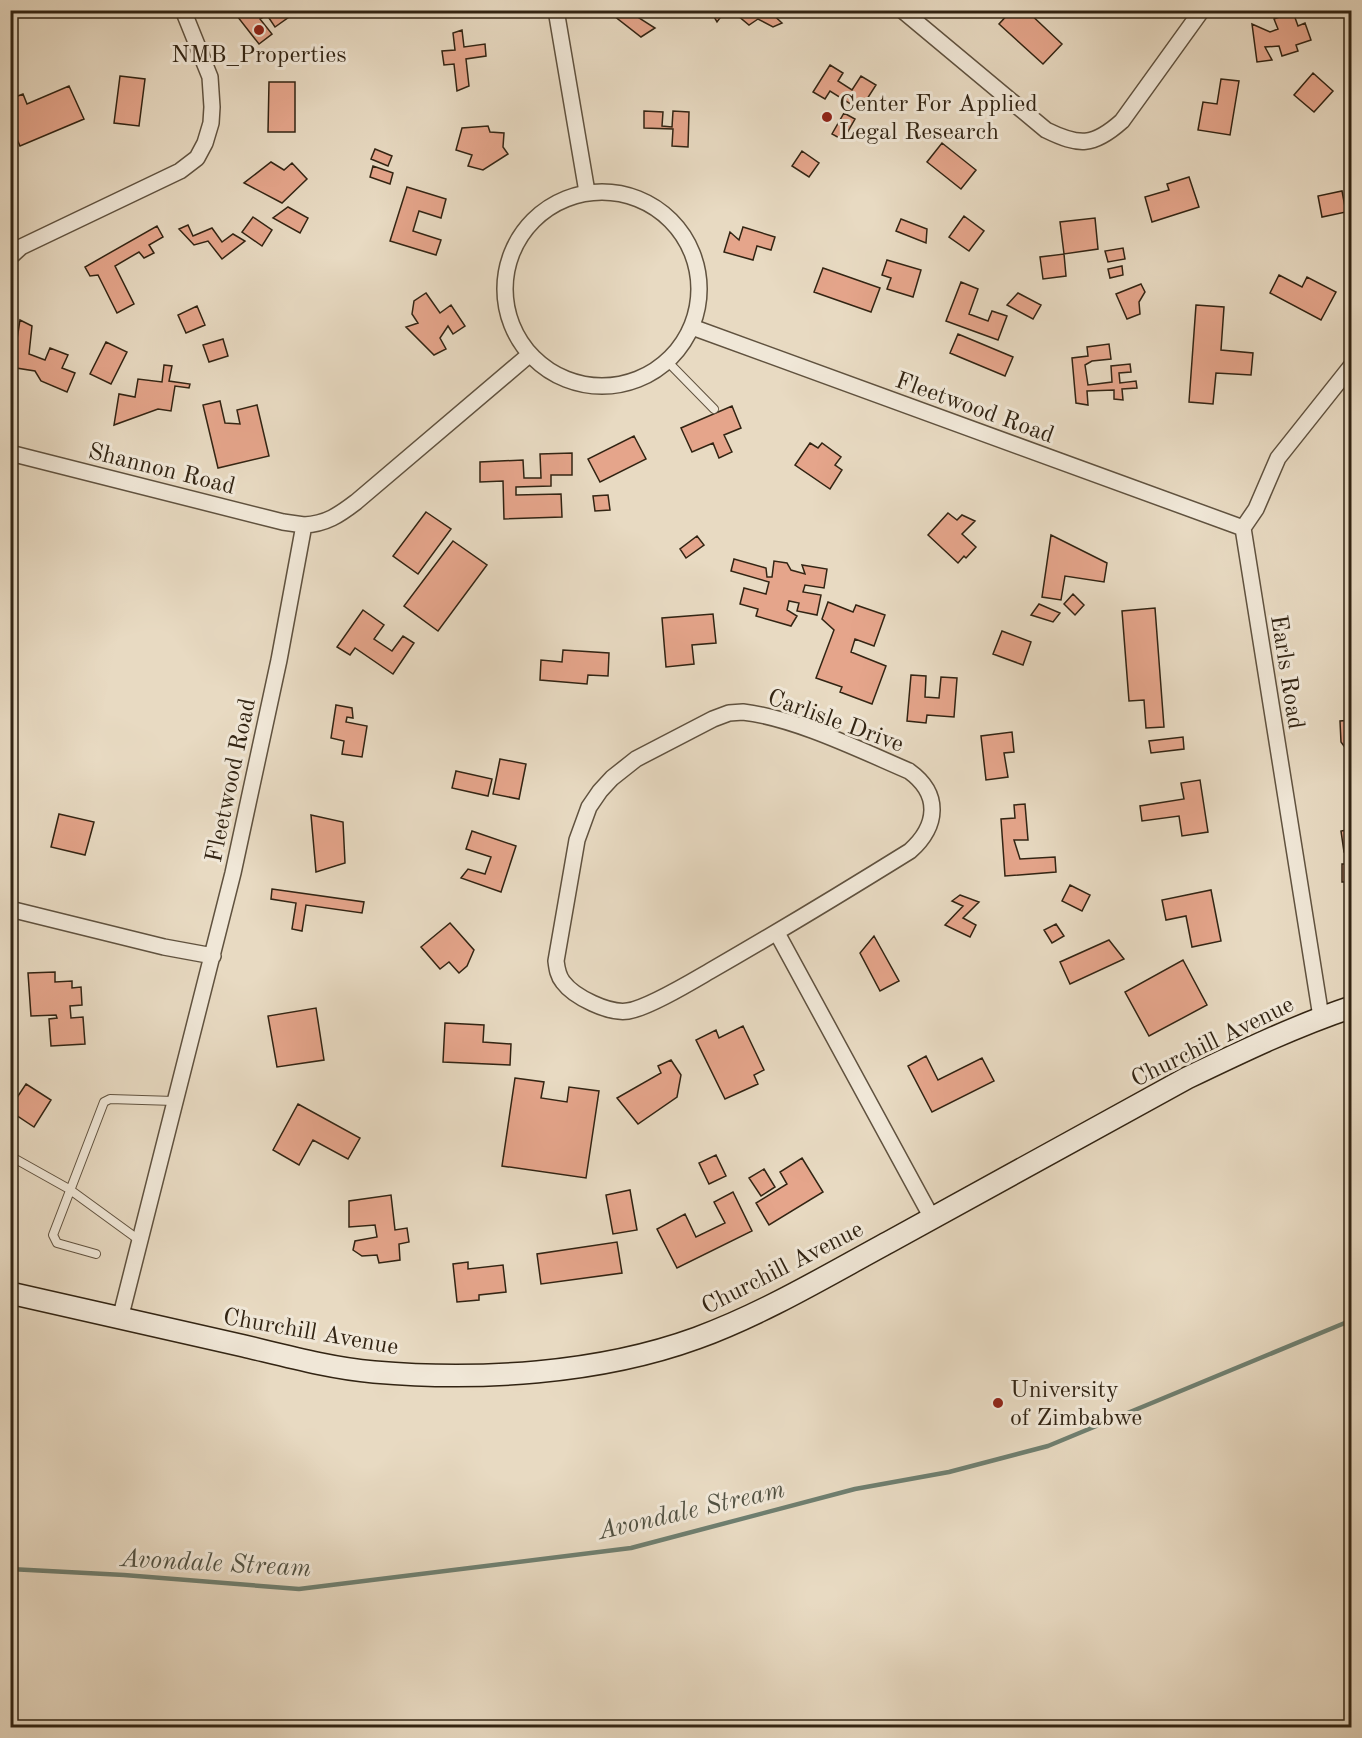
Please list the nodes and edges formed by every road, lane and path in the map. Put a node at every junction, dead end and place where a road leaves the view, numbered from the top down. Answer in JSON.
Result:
{"nodes":[{"id":1,"x":183,"y":10,"type":"edge"},
{"id":2,"x":556,"y":10,"type":"edge"},
{"id":3,"x":902,"y":10,"type":"edge"},
{"id":4,"x":1202,"y":10,"type":"edge"},
{"id":5,"x":586,"y":192,"type":"junction"},
{"id":6,"x":10,"y":257,"type":"edge"},
{"id":7,"x":692,"y":327,"type":"junction"},
{"id":8,"x":529,"y":355,"type":"junction"},
{"id":9,"x":668,"y":361,"type":"junction"},
{"id":10,"x":1352,"y":365,"type":"edge"},
{"id":11,"x":714,"y":409,"type":"dead end"},
{"id":12,"x":10,"y":453,"type":"edge"},
{"id":13,"x":304,"y":525,"type":"junction"},
{"id":14,"x":1243,"y":528,"type":"junction"},
{"id":15,"x":10,"y":909,"type":"edge"},
{"id":16,"x":777,"y":933,"type":"junction"},
{"id":17,"x":213,"y":956,"type":"junction"},
{"id":18,"x":1352,"y":1007,"type":"edge"},
{"id":19,"x":1321,"y":1017,"type":"junction"},
{"id":20,"x":174,"y":1101,"type":"junction"},
{"id":21,"x":10,"y":1156,"type":"edge"},
{"id":22,"x":69,"y":1189,"type":"junction"},
{"id":23,"x":932,"y":1218,"type":"junction"},
{"id":24,"x":139,"y":1240,"type":"junction"},
{"id":25,"x":96,"y":1254,"type":"dead end"},
{"id":26,"x":10,"y":1293,"type":"edge"},
{"id":27,"x":120,"y":1319,"type":"junction"}],
"edges":[{"from":1,"to":6,"type":"street"},
{"from":2,"to":5,"type":"street"},
{"from":3,"to":4,"type":"street"},
{"from":5,"to":7,"type":"street"},
{"from":5,"to":8,"type":"street"},
{"from":7,"to":9,"type":"street"},
{"from":7,"to":14,"type":"street","name":"Fleetwood Road"},
{"from":8,"to":9,"type":"street"},
{"from":8,"to":13,"type":"street"},
{"from":9,"to":11,"type":"lane"},
{"from":10,"to":14,"type":"street"},
{"from":12,"to":13,"type":"street","name":"Shannon Road"},
{"from":13,"to":17,"type":"street","name":"Fleetwood Road"},
{"from":14,"to":19,"type":"street","name":"Earls Road"},
{"from":15,"to":17,"type":"street"},
{"from":16,"to":16,"type":"street","name":"Carlisle Drive"},
{"from":16,"to":23,"type":"street"},
{"from":17,"to":20,"type":"street","name":"Fleetwood Road"},
{"from":18,"to":19,"type":"main road","name":"Churchill Avenue"},
{"from":19,"to":23,"type":"main road","name":"Churchill Avenue"},
{"from":20,"to":22,"type":"lane"},
{"from":20,"to":24,"type":"street","name":"Fleetwood Road"},
{"from":21,"to":22,"type":"lane"},
{"from":22,"to":24,"type":"lane"},
{"from":22,"to":25,"type":"lane"},
{"from":23,"to":27,"type":"main road","name":"Churchill Avenue"},
{"from":24,"to":27,"type":"street","name":"Fleetwood Road"},
{"from":26,"to":27,"type":"main road","name":"Churchill Avenue"}]}
